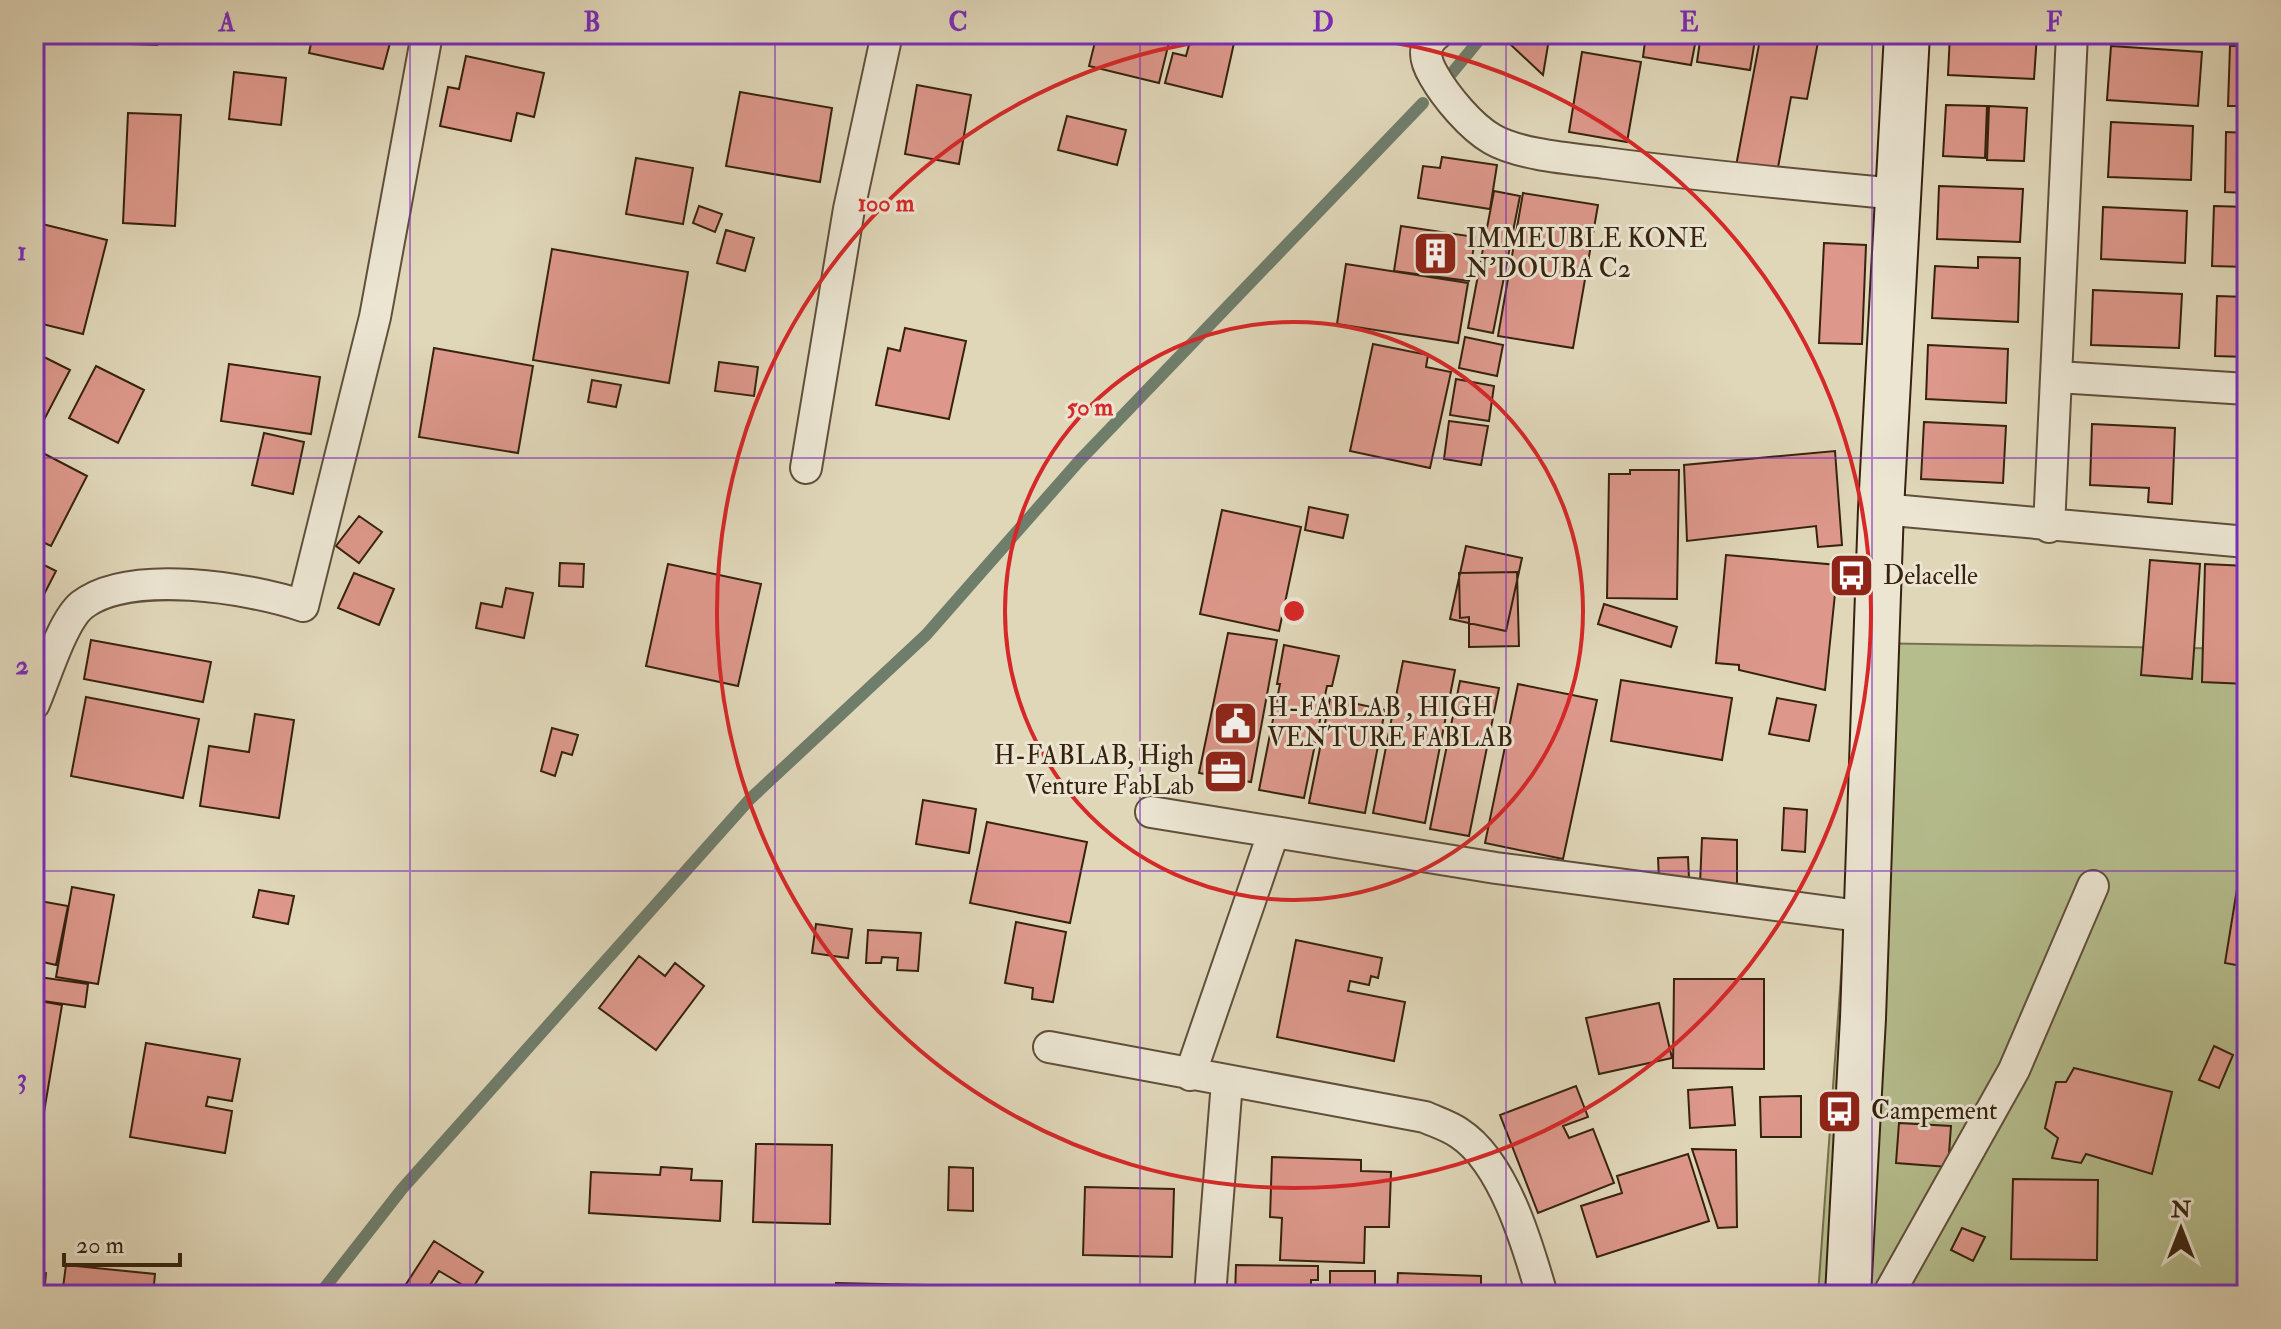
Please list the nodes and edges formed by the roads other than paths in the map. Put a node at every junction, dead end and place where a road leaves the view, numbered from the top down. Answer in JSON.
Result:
{"nodes":[{"id":1,"x":427,"y":34,"type":"edge"},
{"id":2,"x":887,"y":34,"type":"edge"},
{"id":3,"x":1437,"y":34,"type":"edge"},
{"id":4,"x":1907,"y":34,"type":"edge"},
{"id":5,"x":2072,"y":34,"type":"edge"},
{"id":6,"x":1898,"y":194,"type":"junction"},
{"id":7,"x":2058,"y":377,"type":"junction"},
{"id":8,"x":2247,"y":389,"type":"edge"},
{"id":9,"x":806,"y":468,"type":"dead end"},
{"id":10,"x":1881,"y":509,"type":"junction"},
{"id":11,"x":2049,"y":527,"type":"junction"},
{"id":12,"x":2247,"y":542,"type":"edge"},
{"id":13,"x":34,"y":704,"type":"edge"},
{"id":14,"x":1151,"y":812,"type":"dead end"},
{"id":15,"x":1273,"y":834,"type":"junction"},
{"id":16,"x":2093,"y":886,"type":"dead end"},
{"id":17,"x":1867,"y":917,"type":"junction"},
{"id":18,"x":1049,"y":1047,"type":"dead end"},
{"id":19,"x":1190,"y":1075,"type":"junction"},
{"id":20,"x":1227,"y":1082,"type":"junction"},
{"id":21,"x":1210,"y":1295,"type":"edge"},
{"id":22,"x":1542,"y":1295,"type":"edge"},
{"id":23,"x":1848,"y":1295,"type":"edge"},
{"id":24,"x":1888,"y":1295,"type":"edge"}],
"edges":[{"from":1,"to":13,"type":"street"},
{"from":2,"to":9,"type":"street"},
{"from":3,"to":6,"type":"street"},
{"from":4,"to":6,"type":"street"},
{"from":5,"to":7,"type":"street"},
{"from":6,"to":10,"type":"street"},
{"from":7,"to":8,"type":"street"},
{"from":7,"to":11,"type":"street"},
{"from":10,"to":11,"type":"street"},
{"from":10,"to":17,"type":"street"},
{"from":11,"to":12,"type":"street"},
{"from":14,"to":15,"type":"street"},
{"from":15,"to":17,"type":"street"},
{"from":15,"to":19,"type":"street"},
{"from":16,"to":24,"type":"street"},
{"from":17,"to":23,"type":"street"},
{"from":18,"to":19,"type":"street"},
{"from":19,"to":20,"type":"street"},
{"from":20,"to":21,"type":"street"},
{"from":20,"to":22,"type":"street"}]}
